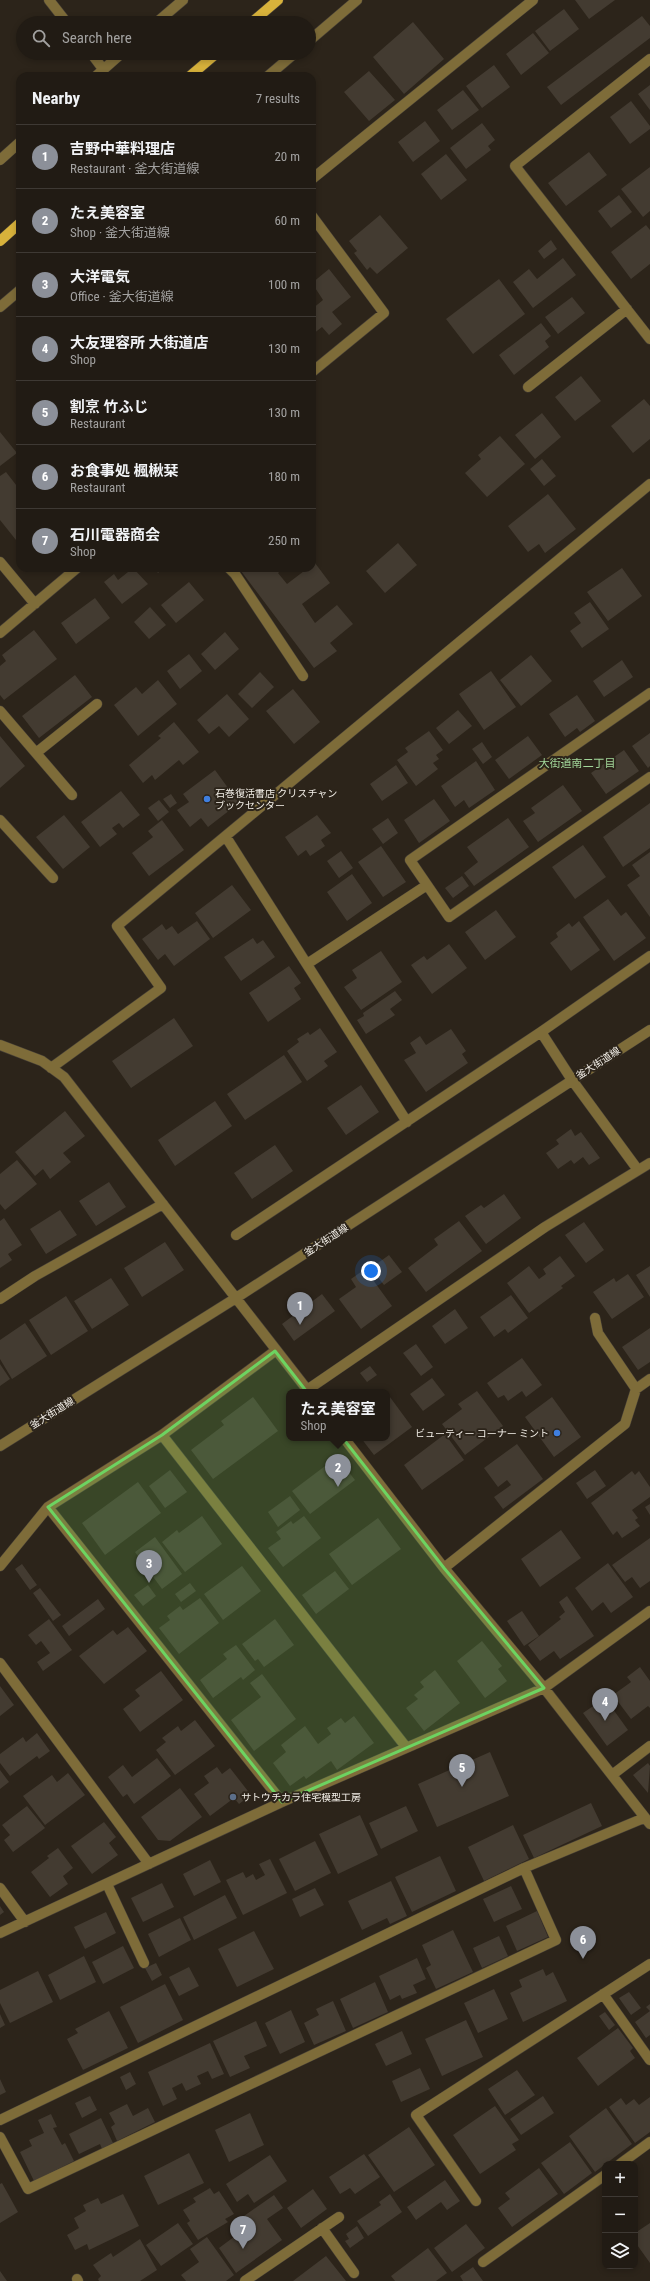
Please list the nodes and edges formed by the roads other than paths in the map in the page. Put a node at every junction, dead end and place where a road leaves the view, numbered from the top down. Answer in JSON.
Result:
{"nodes":[{"id":1,"x":49,"y":0,"type":"edge"},
{"id":2,"x":183,"y":0,"type":"edge"},
{"id":3,"x":278,"y":0,"type":"edge"},
{"id":4,"x":357,"y":0,"type":"edge"},
{"id":5,"x":533,"y":0,"type":"edge"},
{"id":6,"x":62,"y":16,"type":"edge"},
{"id":7,"x":164,"y":16,"type":"edge"},
{"id":8,"x":259,"y":16,"type":"edge"},
{"id":9,"x":316,"y":35,"type":"edge"},
{"id":10,"x":650,"y":59,"type":"edge"},
{"id":11,"x":94,"y":60,"type":"edge"},
{"id":12,"x":114,"y":60,"type":"edge"},
{"id":13,"x":209,"y":60,"type":"edge"},
{"id":14,"x":287,"y":60,"type":"edge"},
{"id":15,"x":100,"y":72,"type":"edge"},
{"id":16,"x":101,"y":72,"type":"edge"},
{"id":17,"x":195,"y":72,"type":"edge"},
{"id":18,"x":273,"y":72,"type":"edge"},
{"id":19,"x":16,"y":146,"type":"edge"},
{"id":20,"x":0,"y":160,"type":"edge"},
{"id":21,"x":316,"y":176,"type":"edge"},
{"id":22,"x":316,"y":221,"type":"edge"},
{"id":23,"x":16,"y":227,"type":"edge"},
{"id":24,"x":0,"y":241,"type":"edge"},
{"id":25,"x":16,"y":293,"type":"edge"},
{"id":26,"x":0,"y":307,"type":"edge"},
{"id":27,"x":627,"y":310,"type":"junction"},
{"id":28,"x":650,"y":339,"type":"edge"},
{"id":29,"x":316,"y":369,"type":"edge"},
{"id":30,"x":528,"y":387,"type":"dead end"},
{"id":31,"x":650,"y":484,"type":"edge"},
{"id":32,"x":0,"y":562,"type":"edge"},
{"id":33,"x":72,"y":572,"type":"edge"},
{"id":34,"x":233,"y":572,"type":"edge"},
{"id":35,"x":35,"y":604,"type":"junction"},
{"id":36,"x":0,"y":632,"type":"edge"},
{"id":37,"x":302,"y":676,"type":"dead end"},
{"id":38,"x":650,"y":693,"type":"edge"},
{"id":39,"x":97,"y":704,"type":"dead end"},
{"id":40,"x":0,"y":711,"type":"edge"},
{"id":41,"x":36,"y":753,"type":"junction"},
{"id":42,"x":650,"y":777,"type":"edge"},
{"id":43,"x":72,"y":795,"type":"dead end"},
{"id":44,"x":0,"y":820,"type":"edge"},
{"id":45,"x":226,"y":837,"type":"junction"},
{"id":46,"x":53,"y":878,"type":"dead end"},
{"id":47,"x":427,"y":885,"type":"junction"},
{"id":48,"x":650,"y":956,"type":"edge"},
{"id":49,"x":306,"y":964,"type":"junction"},
{"id":50,"x":650,"y":1030,"type":"edge"},
{"id":51,"x":541,"y":1032,"type":"junction"},
{"id":52,"x":0,"y":1045,"type":"edge"},
{"id":53,"x":51,"y":1068,"type":"junction"},
{"id":54,"x":572,"y":1080,"type":"junction"},
{"id":55,"x":407,"y":1122,"type":"junction"},
{"id":56,"x":650,"y":1163,"type":"edge"},
{"id":57,"x":638,"y":1170,"type":"junction"},
{"id":58,"x":163,"y":1204,"type":"junction"},
{"id":59,"x":236,"y":1236,"type":"dead end"},
{"id":60,"x":236,"y":1298,"type":"junction"},
{"id":61,"x":0,"y":1299,"type":"edge"},
{"id":62,"x":595,"y":1318,"type":"dead end"},
{"id":63,"x":275,"y":1351,"type":"junction"},
{"id":64,"x":650,"y":1379,"type":"edge"},
{"id":65,"x":306,"y":1389,"type":"edge"},
{"id":66,"x":311,"y":1389,"type":"edge"},
{"id":67,"x":636,"y":1389,"type":"junction"},
{"id":68,"x":162,"y":1435,"type":"junction"},
{"id":69,"x":346,"y":1441,"type":"edge"},
{"id":70,"x":0,"y":1446,"type":"edge"},
{"id":71,"x":48,"y":1507,"type":"junction"},
{"id":72,"x":0,"y":1566,"type":"edge"},
{"id":73,"x":444,"y":1568,"type":"junction"},
{"id":74,"x":650,"y":1611,"type":"edge"},
{"id":75,"x":0,"y":1663,"type":"edge"},
{"id":76,"x":544,"y":1688,"type":"junction"},
{"id":77,"x":650,"y":1746,"type":"edge"},
{"id":78,"x":406,"y":1748,"type":"junction"},
{"id":79,"x":612,"y":1775,"type":"junction"},
{"id":80,"x":282,"y":1802,"type":"junction"},
{"id":81,"x":647,"y":1821,"type":"edge"},
{"id":82,"x":149,"y":1864,"type":"junction"},
{"id":83,"x":524,"y":1868,"type":"junction"},
{"id":84,"x":107,"y":1884,"type":"junction"},
{"id":85,"x":0,"y":1888,"type":"edge"},
{"id":86,"x":25,"y":1922,"type":"junction"},
{"id":87,"x":0,"y":1933,"type":"edge"},
{"id":88,"x":144,"y":1963,"type":"dead end"},
{"id":89,"x":650,"y":1964,"type":"edge"},
{"id":90,"x":603,"y":1994,"type":"junction"},
{"id":91,"x":650,"y":2060,"type":"edge"},
{"id":92,"x":0,"y":2120,"type":"edge"},
{"id":93,"x":0,"y":2137,"type":"edge"},
{"id":94,"x":650,"y":2142,"type":"edge"},
{"id":95,"x":624,"y":2161,"type":"edge"},
{"id":96,"x":602,"y":2177,"type":"edge"},
{"id":97,"x":476,"y":2201,"type":"dead end"},
{"id":98,"x":339,"y":2217,"type":"dead end"},
{"id":99,"x":322,"y":2228,"type":"junction"},
{"id":100,"x":483,"y":2262,"type":"dead end"},
{"id":101,"x":354,"y":2273,"type":"dead end"},
{"id":102,"x":245,"y":2281,"type":"edge"}],
"edges":[{"from":1,"to":6,"type":"street"},
{"from":2,"to":7,"type":"street"},
{"from":3,"to":8,"type":"main road"},
{"from":4,"to":9,"type":"street"},
{"from":5,"to":21,"type":"street"},
{"from":10,"to":27,"type":"street"},
{"from":11,"to":15,"type":"street"},
{"from":12,"to":16,"type":"street"},
{"from":13,"to":17,"type":"main road"},
{"from":14,"to":18,"type":"street"},
{"from":19,"to":20,"type":"street"},
{"from":22,"to":29,"type":"street"},
{"from":23,"to":24,"type":"main road"},
{"from":25,"to":26,"type":"street"},
{"from":27,"to":28,"type":"street"},
{"from":27,"to":30,"type":"street"},
{"from":31,"to":45,"type":"street"},
{"from":32,"to":35,"type":"street"},
{"from":33,"to":35,"type":"street"},
{"from":34,"to":37,"type":"street"},
{"from":35,"to":36,"type":"street"},
{"from":38,"to":47,"type":"street"},
{"from":39,"to":41,"type":"street"},
{"from":40,"to":41,"type":"street"},
{"from":41,"to":43,"type":"street"},
{"from":42,"to":47,"type":"street"},
{"from":44,"to":46,"type":"street"},
{"from":45,"to":49,"type":"street"},
{"from":45,"to":53,"type":"street"},
{"from":47,"to":49,"type":"street"},
{"from":48,"to":51,"type":"street"},
{"from":49,"to":55,"type":"street"},
{"from":50,"to":54,"type":"street","name":"釜大街道線"},
{"from":51,"to":54,"type":"street"},
{"from":51,"to":55,"type":"street"},
{"from":52,"to":53,"type":"street"},
{"from":53,"to":58,"type":"street"},
{"from":54,"to":57,"type":"street"},
{"from":54,"to":60,"type":"street","name":"釜大街道線"},
{"from":55,"to":59,"type":"street"},
{"from":56,"to":57,"type":"street"},
{"from":57,"to":66,"type":"street"},
{"from":58,"to":60,"type":"street"},
{"from":58,"to":61,"type":"street"},
{"from":60,"to":63,"type":"street"},
{"from":60,"to":70,"type":"street","name":"釜大街道線"},
{"from":62,"to":67,"type":"street"},
{"from":63,"to":65,"type":"street"},
{"from":63,"to":68,"type":"street"},
{"from":64,"to":67,"type":"street"},
{"from":67,"to":73,"type":"street"},
{"from":68,"to":71,"type":"street"},
{"from":68,"to":78,"type":"street"},
{"from":69,"to":73,"type":"street"},
{"from":71,"to":72,"type":"street"},
{"from":71,"to":80,"type":"street"},
{"from":73,"to":76,"type":"street"},
{"from":74,"to":76,"type":"street"},
{"from":75,"to":82,"type":"street"},
{"from":76,"to":78,"type":"street"},
{"from":76,"to":79,"type":"street"},
{"from":77,"to":79,"type":"street"},
{"from":78,"to":80,"type":"street"},
{"from":79,"to":81,"type":"street"},
{"from":80,"to":82,"type":"street"},
{"from":81,"to":83,"type":"street"},
{"from":82,"to":84,"type":"street"},
{"from":83,"to":92,"type":"street"},
{"from":83,"to":93,"type":"street"},
{"from":84,"to":86,"type":"street"},
{"from":84,"to":88,"type":"street"},
{"from":85,"to":86,"type":"street"},
{"from":86,"to":87,"type":"street"},
{"from":89,"to":90,"type":"street"},
{"from":90,"to":91,"type":"street"},
{"from":90,"to":97,"type":"street"},
{"from":94,"to":95,"type":"street"},
{"from":96,"to":100,"type":"street"},
{"from":98,"to":99,"type":"street"},
{"from":99,"to":101,"type":"street"},
{"from":99,"to":102,"type":"street"}]}
